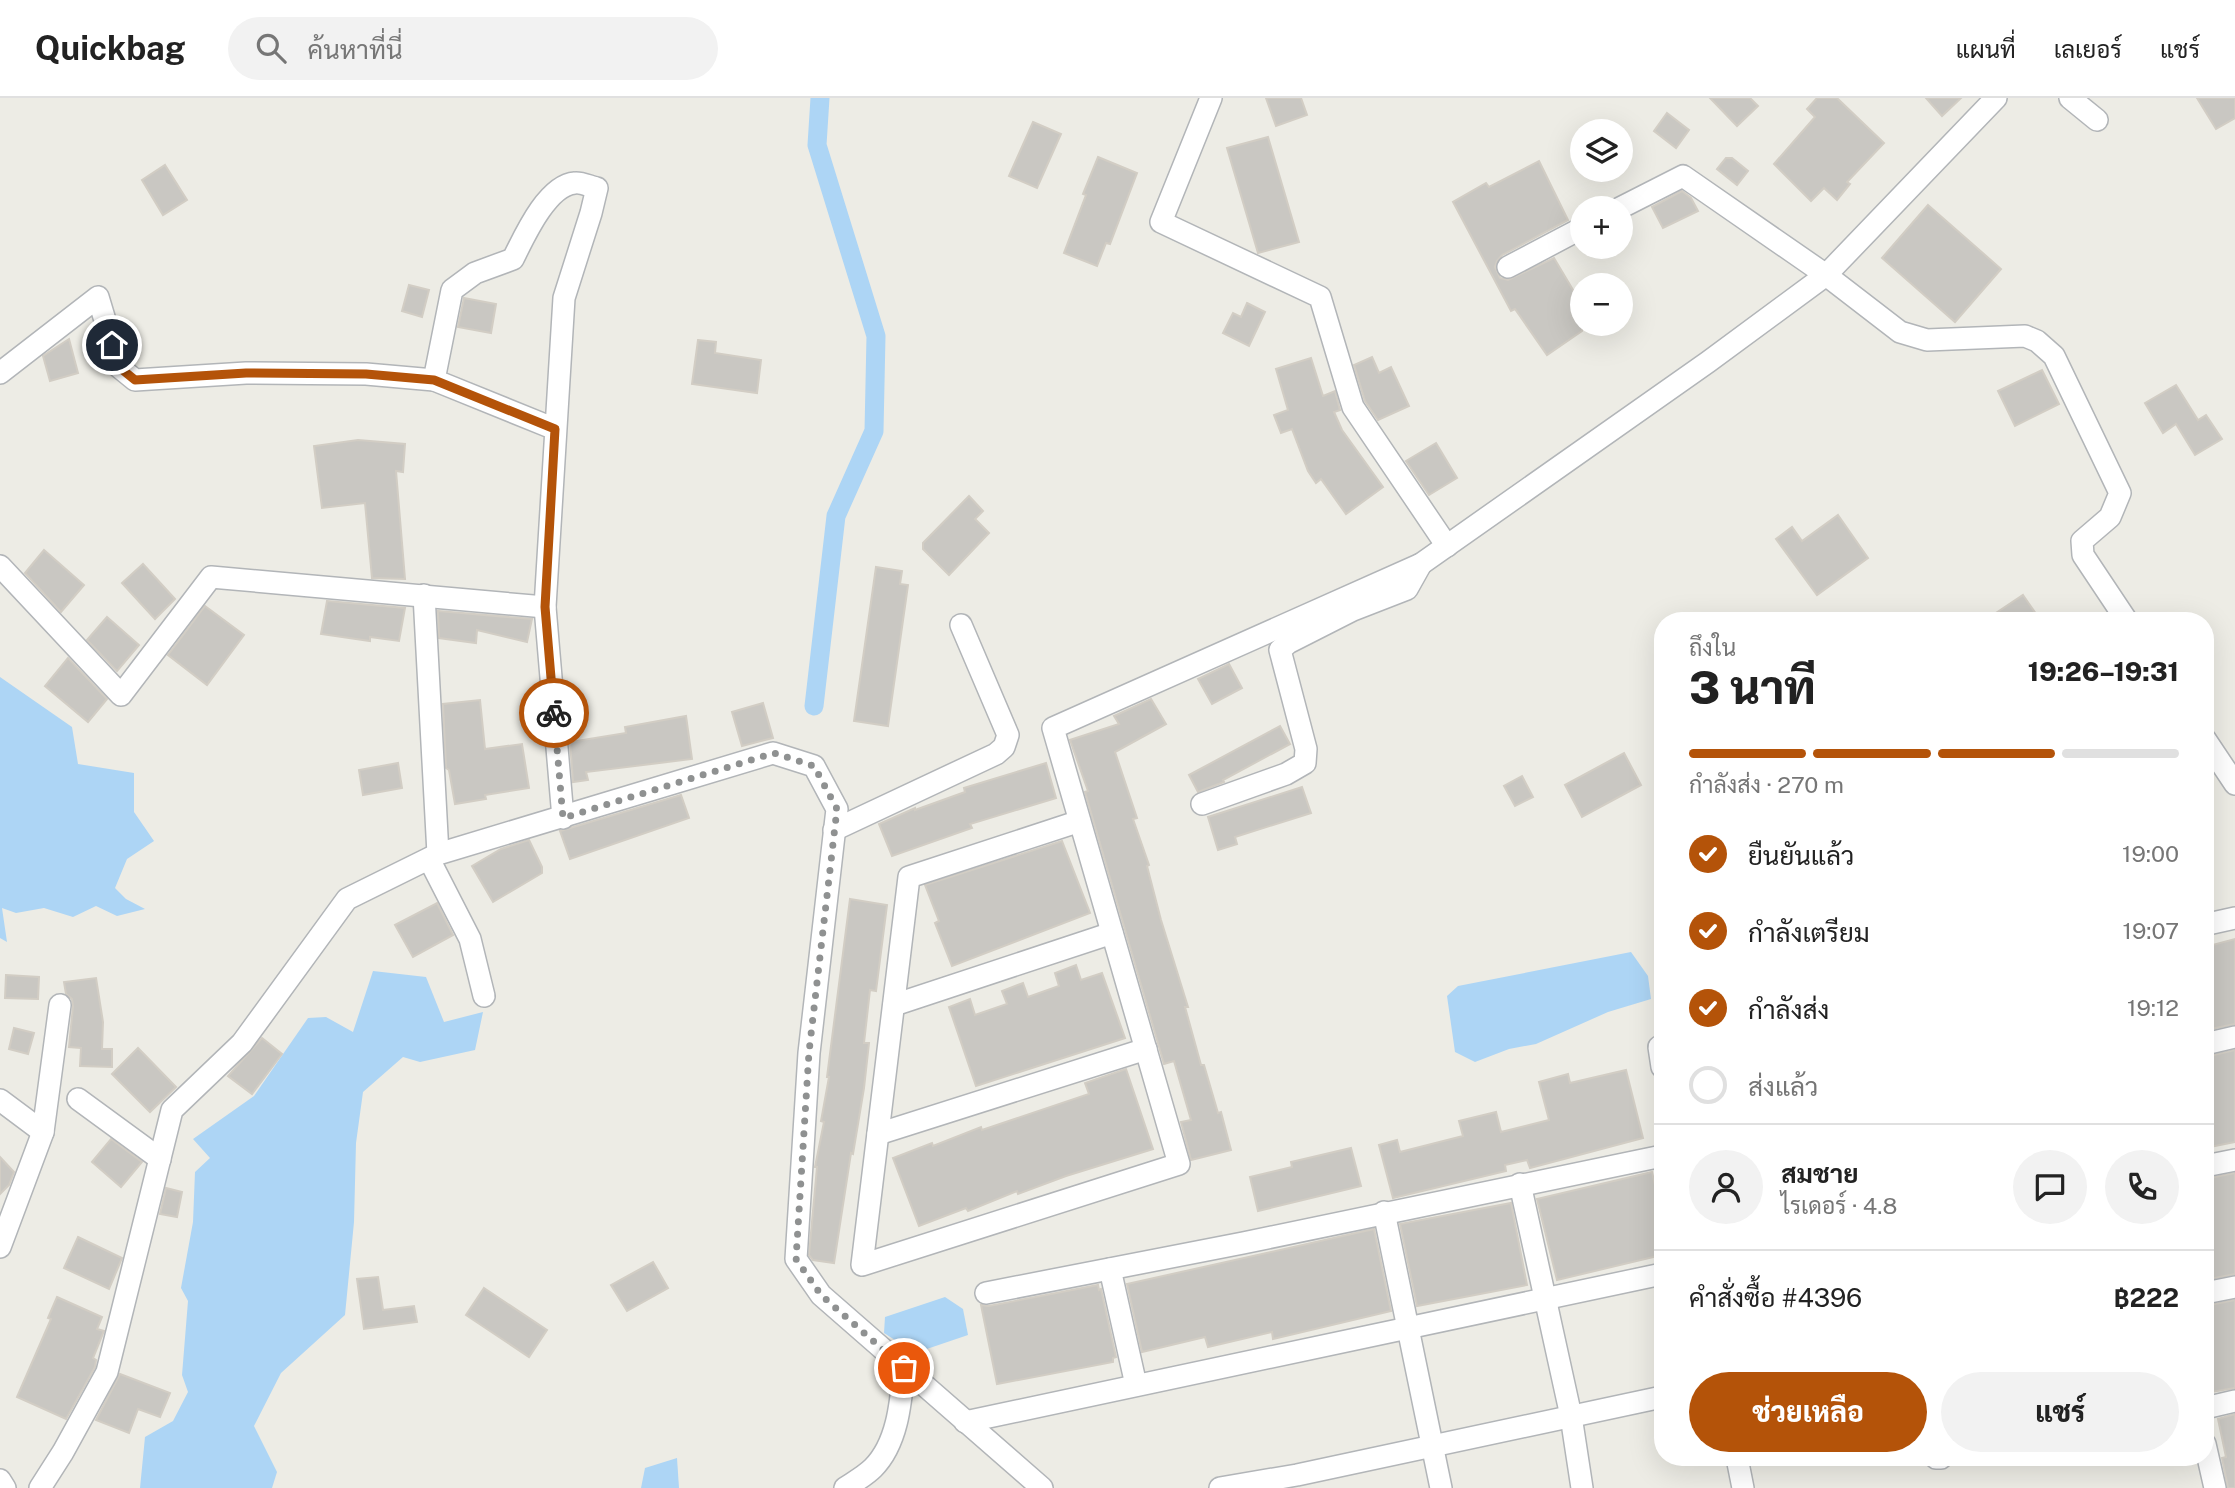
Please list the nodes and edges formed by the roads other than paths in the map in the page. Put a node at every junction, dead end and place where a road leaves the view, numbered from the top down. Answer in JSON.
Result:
{"nodes":[{"id":1,"x":1212,"y":98,"type":"edge"},
{"id":2,"x":1996,"y":98,"type":"edge"},
{"id":3,"x":2070,"y":98,"type":"edge"},
{"id":4,"x":2097,"y":120,"type":"dead end"},
{"id":5,"x":1633,"y":201,"type":"edge"},
{"id":6,"x":1570,"y":234,"type":"edge"},
{"id":7,"x":1508,"y":267,"type":"dead end"},
{"id":8,"x":1826,"y":275,"type":"junction"},
{"id":9,"x":0,"y":373,"type":"edge"},
{"id":10,"x":434,"y":380,"type":"junction"},
{"id":11,"x":555,"y":429,"type":"junction"},
{"id":12,"x":1447,"y":547,"type":"junction"},
{"id":13,"x":1420,"y":564,"type":"junction"},
{"id":14,"x":0,"y":566,"type":"edge"},
{"id":15,"x":424,"y":595,"type":"junction"},
{"id":16,"x":545,"y":607,"type":"junction"},
{"id":17,"x":2121,"y":612,"type":"edge"},
{"id":18,"x":961,"y":625,"type":"dead end"},
{"id":19,"x":2214,"y":752,"type":"edge"},
{"id":20,"x":2235,"y":784,"type":"edge"},
{"id":21,"x":1202,"y":804,"type":"dead end"},
{"id":22,"x":563,"y":818,"type":"junction"},
{"id":23,"x":1080,"y":821,"type":"junction"},
{"id":24,"x":834,"y":830,"type":"junction"},
{"id":25,"x":434,"y":857,"type":"junction"},
{"id":26,"x":2235,"y":918,"type":"edge"},
{"id":27,"x":2214,"y":923,"type":"edge"},
{"id":28,"x":1112,"y":933,"type":"junction"},
{"id":29,"x":484,"y":996,"type":"dead end"},
{"id":30,"x":60,"y":1005,"type":"dead end"},
{"id":31,"x":894,"y":1005,"type":"junction"},
{"id":32,"x":2235,"y":1037,"type":"edge"},
{"id":33,"x":2214,"y":1042,"type":"edge"},
{"id":34,"x":1146,"y":1049,"type":"junction"},
{"id":35,"x":78,"y":1099,"type":"dead end"},
{"id":36,"x":0,"y":1100,"type":"edge"},
{"id":37,"x":43,"y":1132,"type":"junction"},
{"id":38,"x":878,"y":1134,"type":"junction"},
{"id":39,"x":1654,"y":1158,"type":"edge"},
{"id":40,"x":160,"y":1159,"type":"junction"},
{"id":41,"x":2235,"y":1160,"type":"edge"},
{"id":42,"x":2214,"y":1164,"type":"edge"},
{"id":43,"x":1520,"y":1184,"type":"junction"},
{"id":44,"x":1384,"y":1212,"type":"junction"},
{"id":45,"x":0,"y":1247,"type":"edge"},
{"id":46,"x":1110,"y":1269,"type":"junction"},
{"id":47,"x":1654,"y":1276,"type":"edge"},
{"id":48,"x":2235,"y":1287,"type":"edge"},
{"id":49,"x":2214,"y":1291,"type":"edge"},
{"id":50,"x":986,"y":1293,"type":"dead end"},
{"id":51,"x":1545,"y":1299,"type":"junction"},
{"id":52,"x":1410,"y":1328,"type":"junction"},
{"id":53,"x":904,"y":1368,"type":"junction"},
{"id":54,"x":1136,"y":1385,"type":"junction"},
{"id":55,"x":1654,"y":1399,"type":"edge"},
{"id":56,"x":2235,"y":1401,"type":"edge"},
{"id":57,"x":2214,"y":1406,"type":"edge"},
{"id":58,"x":1571,"y":1416,"type":"junction"},
{"id":59,"x":965,"y":1422,"type":"junction"},
{"id":60,"x":1433,"y":1444,"type":"junction"},
{"id":61,"x":1739,"y":1466,"type":"edge"},
{"id":62,"x":2210,"y":1466,"type":"edge"},
{"id":63,"x":0,"y":1480,"type":"edge"},
{"id":64,"x":5,"y":1488,"type":"edge"},
{"id":65,"x":40,"y":1488,"type":"edge"},
{"id":66,"x":845,"y":1488,"type":"edge"},
{"id":67,"x":1042,"y":1488,"type":"edge"},
{"id":68,"x":1220,"y":1488,"type":"edge"},
{"id":69,"x":1441,"y":1488,"type":"edge"},
{"id":70,"x":1582,"y":1488,"type":"edge"},
{"id":71,"x":1744,"y":1488,"type":"edge"},
{"id":72,"x":2215,"y":1488,"type":"edge"}],
"edges":[{"from":1,"to":12,"type":"street"},
{"from":2,"to":8,"type":"street"},
{"from":3,"to":4,"type":"street"},
{"from":5,"to":8,"type":"street"},
{"from":6,"to":7,"type":"street"},
{"from":8,"to":12,"type":"street"},
{"from":8,"to":17,"type":"street"},
{"from":9,"to":10,"type":"street"},
{"from":10,"to":11,"type":"street"},
{"from":10,"to":11,"type":"street"},
{"from":11,"to":16,"type":"street"},
{"from":12,"to":13,"type":"street"},
{"from":13,"to":21,"type":"street"},
{"from":13,"to":23,"type":"street"},
{"from":14,"to":15,"type":"street"},
{"from":15,"to":16,"type":"street"},
{"from":15,"to":25,"type":"street"},
{"from":16,"to":22,"type":"street"},
{"from":18,"to":24,"type":"street"},
{"from":19,"to":20,"type":"street"},
{"from":22,"to":24,"type":"street"},
{"from":22,"to":25,"type":"street"},
{"from":23,"to":28,"type":"street"},
{"from":23,"to":31,"type":"street"},
{"from":24,"to":53,"type":"street"},
{"from":25,"to":29,"type":"street"},
{"from":25,"to":40,"type":"street"},
{"from":26,"to":27,"type":"street"},
{"from":28,"to":31,"type":"street"},
{"from":28,"to":34,"type":"street"},
{"from":30,"to":37,"type":"street"},
{"from":31,"to":38,"type":"street"},
{"from":32,"to":33,"type":"street"},
{"from":34,"to":38,"type":"street"},
{"from":34,"to":38,"type":"street"},
{"from":35,"to":40,"type":"street"},
{"from":36,"to":37,"type":"street"},
{"from":37,"to":45,"type":"street"},
{"from":39,"to":43,"type":"street"},
{"from":40,"to":65,"type":"street"},
{"from":41,"to":42,"type":"street"},
{"from":43,"to":44,"type":"street"},
{"from":43,"to":51,"type":"street"},
{"from":44,"to":46,"type":"street"},
{"from":44,"to":52,"type":"street"},
{"from":46,"to":50,"type":"street"},
{"from":46,"to":54,"type":"street"},
{"from":47,"to":51,"type":"street"},
{"from":48,"to":49,"type":"street"},
{"from":51,"to":52,"type":"street"},
{"from":51,"to":58,"type":"street"},
{"from":52,"to":54,"type":"street"},
{"from":52,"to":60,"type":"street"},
{"from":53,"to":59,"type":"street"},
{"from":53,"to":66,"type":"street"},
{"from":54,"to":59,"type":"street"},
{"from":55,"to":58,"type":"street"},
{"from":56,"to":57,"type":"street"},
{"from":58,"to":60,"type":"street"},
{"from":58,"to":70,"type":"street"},
{"from":59,"to":67,"type":"street"},
{"from":60,"to":68,"type":"street"},
{"from":60,"to":69,"type":"street"},
{"from":61,"to":71,"type":"street"},
{"from":62,"to":72,"type":"street"},
{"from":63,"to":64,"type":"street"}]}
